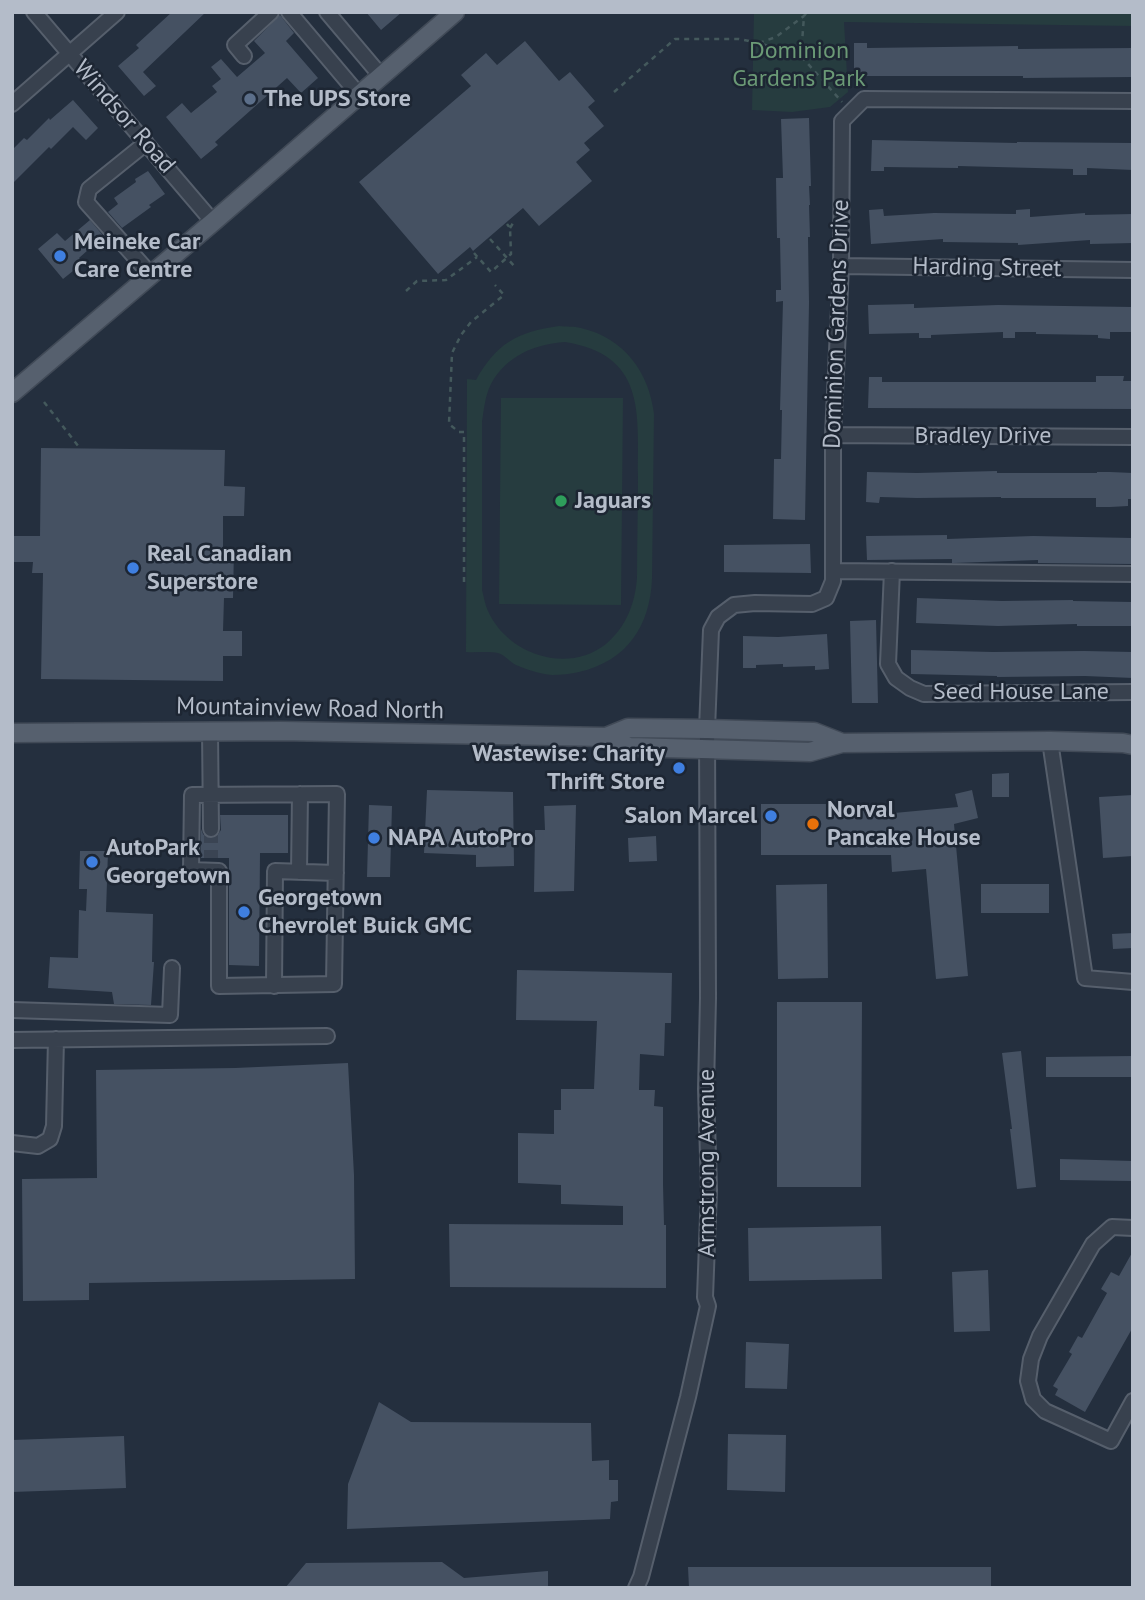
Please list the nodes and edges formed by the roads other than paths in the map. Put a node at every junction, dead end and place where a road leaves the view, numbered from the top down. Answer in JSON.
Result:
{"nodes":[{"id":1,"x":34,"y":12,"type":"edge"},
{"id":2,"x":117,"y":12,"type":"edge"},
{"id":3,"x":271,"y":12,"type":"edge"},
{"id":4,"x":289,"y":12,"type":"edge"},
{"id":5,"x":327,"y":12,"type":"edge"},
{"id":6,"x":455,"y":12,"type":"edge"},
{"id":7,"x":70,"y":54,"type":"junction"},
{"id":8,"x":244,"y":56,"type":"dead end"},
{"id":9,"x":381,"y":76,"type":"junction"},
{"id":10,"x":359,"y":95,"type":"junction"},
{"id":11,"x":1133,"y":101,"type":"edge"},
{"id":12,"x":12,"y":104,"type":"edge"},
{"id":13,"x":146,"y":143,"type":"junction"},
{"id":14,"x":214,"y":222,"type":"junction"},
{"id":15,"x":841,"y":266,"type":"junction"},
{"id":16,"x":1133,"y":270,"type":"edge"},
{"id":17,"x":151,"y":275,"type":"junction"},
{"id":18,"x":12,"y":393,"type":"edge"},
{"id":19,"x":833,"y":435,"type":"junction"},
{"id":20,"x":1133,"y":437,"type":"edge"},
{"id":21,"x":833,"y":571,"type":"junction"},
{"id":22,"x":892,"y":571,"type":"junction"},
{"id":23,"x":1133,"y":574,"type":"edge"},
{"id":24,"x":1133,"y":692,"type":"edge"},
{"id":25,"x":707,"y":729,"type":"junction"},
{"id":26,"x":211,"y":731,"type":"junction"},
{"id":27,"x":12,"y":733,"type":"edge"},
{"id":28,"x":606,"y":737,"type":"junction"},
{"id":29,"x":1051,"y":741,"type":"junction"},
{"id":30,"x":842,"y":743,"type":"junction"},
{"id":31,"x":1130,"y":743,"type":"edge"},
{"id":32,"x":707,"y":749,"type":"junction"},
{"id":33,"x":300,"y":794,"type":"junction"},
{"id":34,"x":210,"y":795,"type":"junction"},
{"id":35,"x":211,"y":829,"type":"tunnel mouth"},
{"id":36,"x":299,"y":872,"type":"junction"},
{"id":37,"x":336,"y":873,"type":"junction"},
{"id":38,"x":172,"y":968,"type":"dead end"},
{"id":39,"x":1133,"y":982,"type":"edge"},
{"id":40,"x":274,"y":986,"type":"junction"},
{"id":41,"x":12,"y":1010,"type":"edge"},
{"id":42,"x":327,"y":1036,"type":"dead end"},
{"id":43,"x":56,"y":1039,"type":"junction"},
{"id":44,"x":12,"y":1040,"type":"edge"},
{"id":45,"x":12,"y":1143,"type":"edge"},
{"id":46,"x":1133,"y":1228,"type":"edge"},
{"id":47,"x":1133,"y":1401,"type":"edge"},
{"id":48,"x":636,"y":1588,"type":"edge"}],
"edges":[{"from":1,"to":7,"type":"street","name":"Windsor Road"},
{"from":2,"to":7,"type":"street"},
{"from":3,"to":8,"type":"street"},
{"from":4,"to":10,"type":"street"},
{"from":5,"to":9,"type":"street"},
{"from":6,"to":9,"type":"main road"},
{"from":7,"to":12,"type":"street"},
{"from":7,"to":13,"type":"street","name":"Windsor Road"},
{"from":9,"to":10,"type":"main road"},
{"from":10,"to":14,"type":"main road"},
{"from":11,"to":15,"type":"street","name":"Dominion Gardens Drive"},
{"from":13,"to":14,"type":"street","name":"Windsor Road"},
{"from":13,"to":17,"type":"street"},
{"from":14,"to":17,"type":"main road"},
{"from":15,"to":16,"type":"street","name":"Harding Street"},
{"from":15,"to":19,"type":"street","name":"Dominion Gardens Drive"},
{"from":17,"to":18,"type":"main road"},
{"from":19,"to":20,"type":"street","name":"Bradley Drive"},
{"from":19,"to":21,"type":"street","name":"Dominion Gardens Drive"},
{"from":21,"to":22,"type":"street"},
{"from":21,"to":25,"type":"street","name":"Dominion Gardens Drive"},
{"from":22,"to":23,"type":"street"},
{"from":22,"to":24,"type":"street","name":"Seed House Lane"},
{"from":25,"to":28,"type":"main road","name":"Mountainview Road North"},
{"from":25,"to":30,"type":"main road","name":"Mountainview Road North"},
{"from":25,"to":32,"type":"street","name":"Armstrong Avenue"},
{"from":26,"to":27,"type":"main road","name":"Mountainview Road North"},
{"from":26,"to":28,"type":"main road","name":"Mountainview Road North"},
{"from":26,"to":34,"type":"street"},
{"from":28,"to":32,"type":"main road","name":"Mountainview Road North"},
{"from":29,"to":30,"type":"main road","name":"Mountainview Road North"},
{"from":29,"to":31,"type":"main road","name":"Mountainview Road North"},
{"from":29,"to":39,"type":"street"},
{"from":30,"to":32,"type":"main road","name":"Mountainview Road North"},
{"from":32,"to":48,"type":"street","name":"Armstrong Avenue"},
{"from":33,"to":34,"type":"street"},
{"from":33,"to":36,"type":"street"},
{"from":33,"to":37,"type":"street"},
{"from":34,"to":35,"type":"street"},
{"from":34,"to":40,"type":"street"},
{"from":36,"to":37,"type":"street"},
{"from":36,"to":40,"type":"street"},
{"from":37,"to":40,"type":"street"},
{"from":38,"to":41,"type":"street"},
{"from":42,"to":43,"type":"street"},
{"from":43,"to":44,"type":"street"},
{"from":43,"to":45,"type":"street"},
{"from":46,"to":47,"type":"street"}]}
